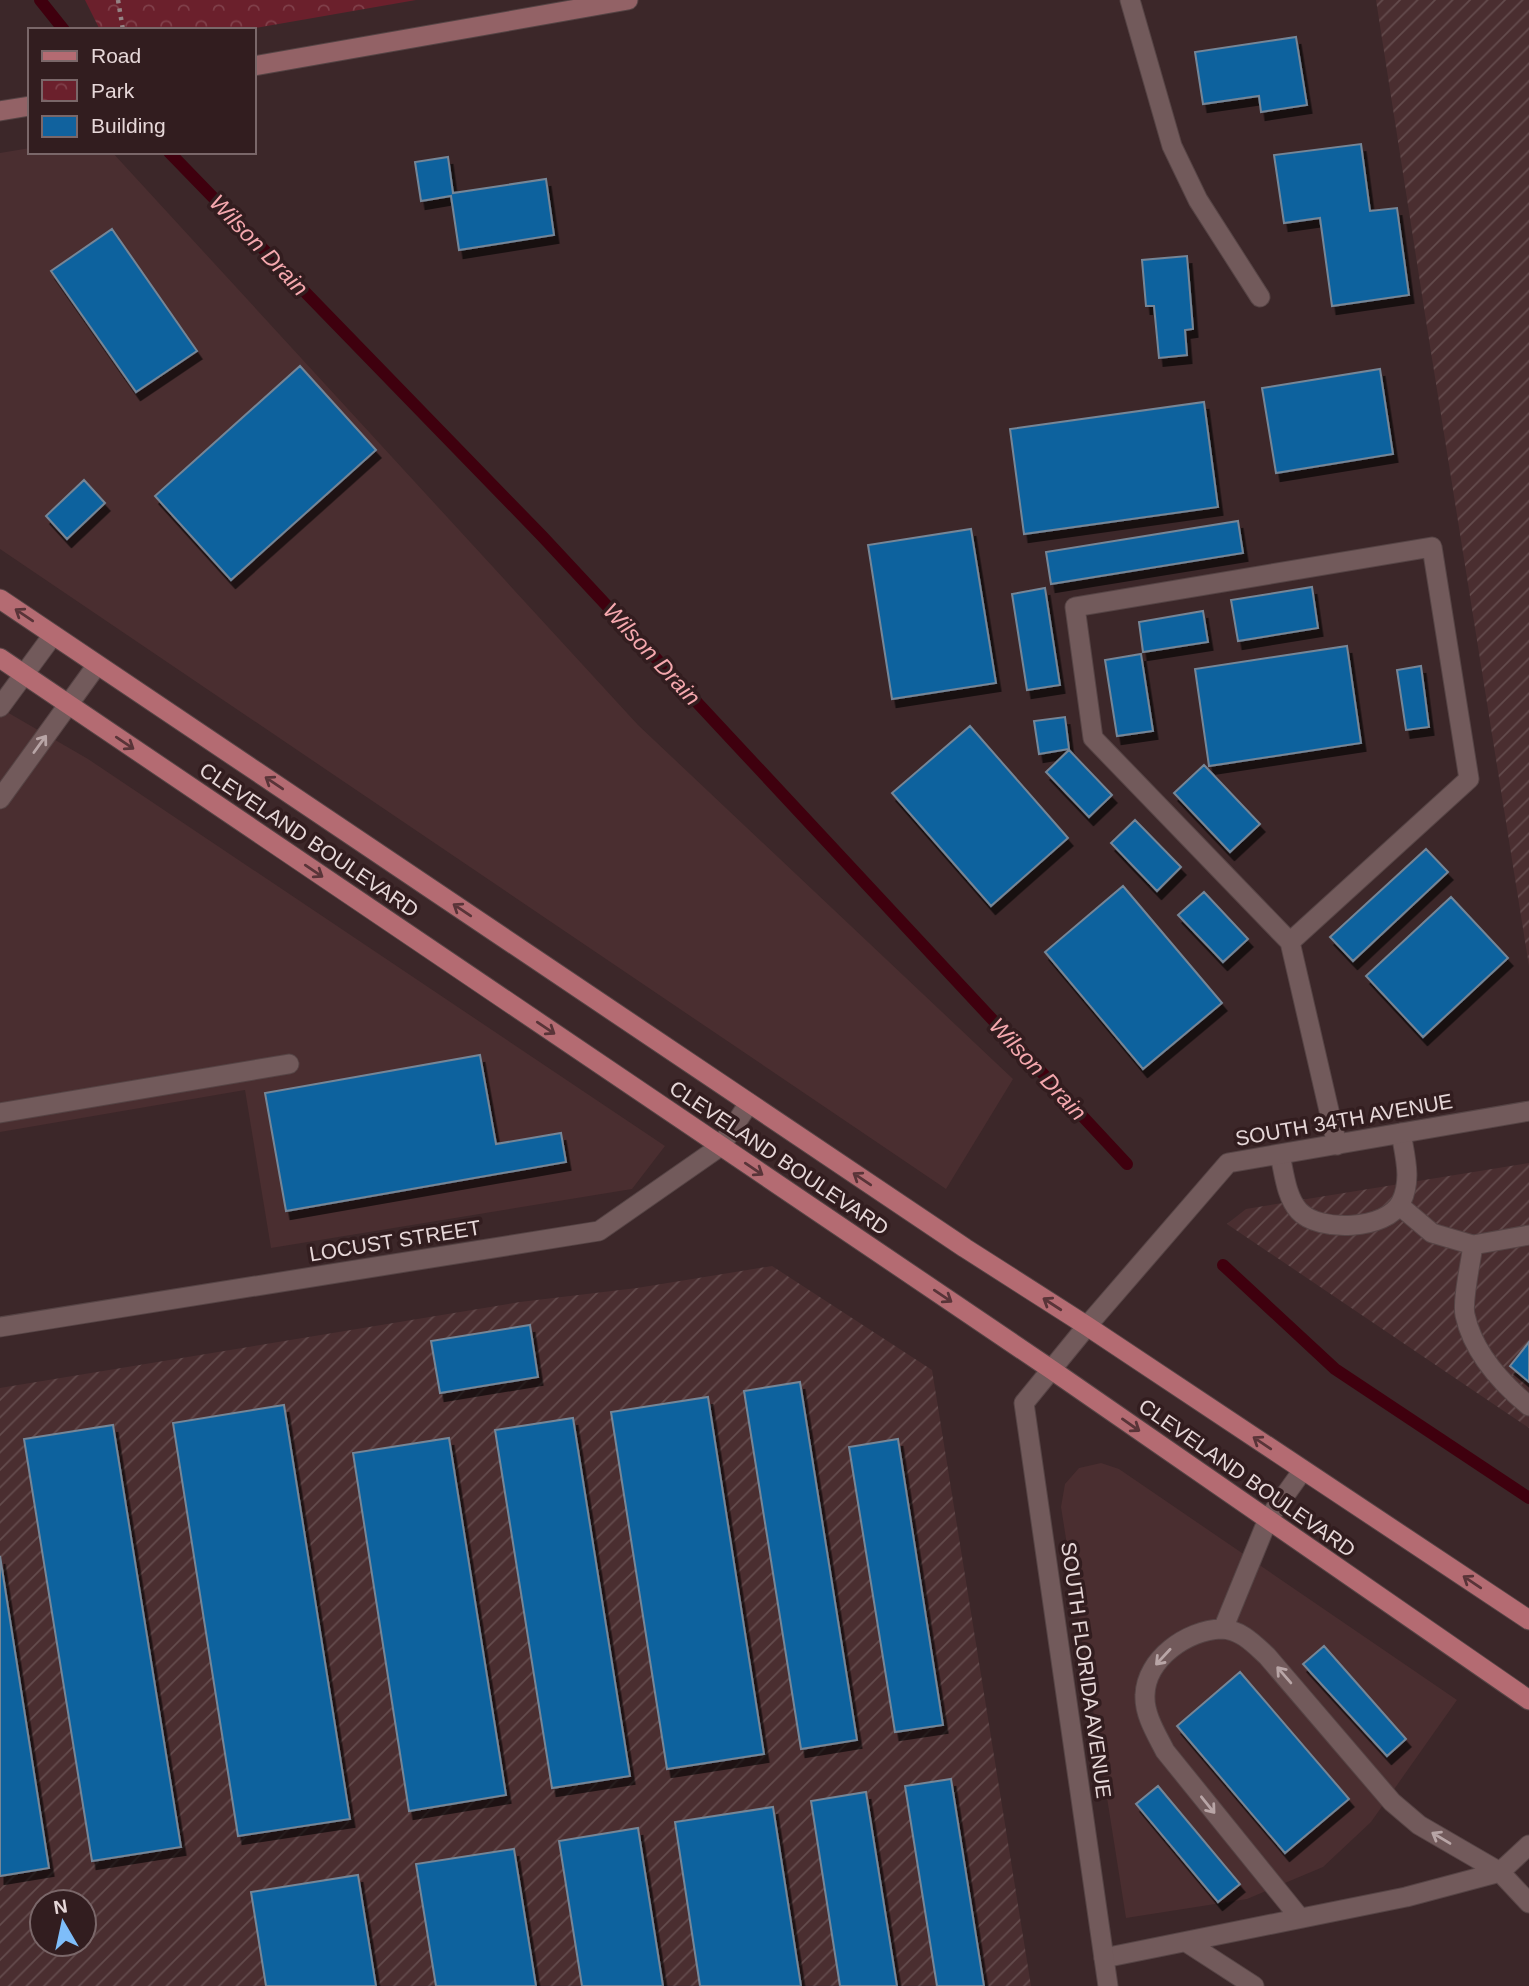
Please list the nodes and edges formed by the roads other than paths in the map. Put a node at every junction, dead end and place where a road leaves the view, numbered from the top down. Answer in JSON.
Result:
{"nodes":[{"id":1,"x":628,"y":0,"type":"edge"},
{"id":2,"x":1130,"y":0,"type":"edge"},
{"id":3,"x":256,"y":66,"type":"edge"},
{"id":4,"x":28,"y":106,"type":"edge"},
{"id":5,"x":0,"y":111,"type":"edge"},
{"id":6,"x":1261,"y":297,"type":"dead end"},
{"id":7,"x":0,"y":600,"type":"edge"},
{"id":8,"x":53,"y":635,"type":"junction"},
{"id":9,"x":0,"y":658,"type":"edge"},
{"id":10,"x":97,"y":665,"type":"junction"},
{"id":11,"x":24,"y":674,"type":"junction"},
{"id":12,"x":69,"y":705,"type":"junction"},
{"id":13,"x":0,"y":707,"type":"edge"},
{"id":14,"x":0,"y":799,"type":"edge"},
{"id":15,"x":1290,"y":942,"type":"junction"},
{"id":16,"x":289,"y":1064,"type":"dead end"},
{"id":17,"x":749,"y":1103,"type":"junction"},
{"id":18,"x":1529,"y":1111,"type":"edge"},
{"id":19,"x":0,"y":1113,"type":"edge"},
{"id":20,"x":1401,"y":1133,"type":"junction"},
{"id":21,"x":1337,"y":1145,"type":"junction"},
{"id":22,"x":721,"y":1146,"type":"junction"},
{"id":23,"x":1280,"y":1155,"type":"junction"},
{"id":24,"x":1400,"y":1206,"type":"junction"},
{"id":25,"x":1529,"y":1235,"type":"edge"},
{"id":26,"x":1473,"y":1245,"type":"junction"},
{"id":27,"x":1087,"y":1326,"type":"junction"},
{"id":28,"x":0,"y":1327,"type":"edge"},
{"id":29,"x":1052,"y":1370,"type":"junction"},
{"id":30,"x":1529,"y":1406,"type":"edge"},
{"id":31,"x":1303,"y":1470,"type":"junction"},
{"id":32,"x":1268,"y":1519,"type":"junction"},
{"id":33,"x":1529,"y":1620,"type":"edge"},
{"id":34,"x":1223,"y":1629,"type":"junction"},
{"id":35,"x":1529,"y":1700,"type":"edge"},
{"id":36,"x":1529,"y":1845,"type":"edge"},
{"id":37,"x":1500,"y":1872,"type":"junction"},
{"id":38,"x":1529,"y":1903,"type":"edge"},
{"id":39,"x":1300,"y":1918,"type":"junction"},
{"id":40,"x":1186,"y":1941,"type":"junction"},
{"id":41,"x":1104,"y":1958,"type":"junction"},
{"id":42,"x":1108,"y":1986,"type":"edge"},
{"id":43,"x":1254,"y":1986,"type":"edge"}],
"edges":[{"from":1,"to":3,"type":"main road"},
{"from":2,"to":6,"type":"street"},
{"from":4,"to":5,"type":"main road"},
{"from":8,"to":7,"type":"main road","name":"CLEVELAND BOULEVARD","one_way":true},
{"from":8,"to":10,"type":"main road","name":"CLEVELAND BOULEVARD"},
{"from":8,"to":11,"type":"street"},
{"from":9,"to":11,"type":"main road","name":"CLEVELAND BOULEVARD"},
{"from":10,"to":12,"type":"street"},
{"from":17,"to":10,"type":"main road","name":"CLEVELAND BOULEVARD","one_way":true},
{"from":11,"to":12,"type":"main road","name":"CLEVELAND BOULEVARD"},
{"from":11,"to":13,"type":"street"},
{"from":14,"to":12,"type":"street","one_way":true},
{"from":12,"to":22,"type":"main road","name":"CLEVELAND BOULEVARD","one_way":true},
{"from":15,"to":15,"type":"street"},
{"from":15,"to":21,"type":"street"},
{"from":16,"to":19,"type":"street"},
{"from":17,"to":22,"type":"street","name":"LOCUST STREET"},
{"from":27,"to":17,"type":"main road","name":"CLEVELAND BOULEVARD","one_way":true},
{"from":18,"to":20,"type":"street","name":"SOUTH 34TH AVENUE"},
{"from":20,"to":21,"type":"street","name":"SOUTH 34TH AVENUE"},
{"from":20,"to":24,"type":"street"},
{"from":21,"to":23,"type":"street","name":"SOUTH 34TH AVENUE"},
{"from":22,"to":28,"type":"street","name":"LOCUST STREET"},
{"from":22,"to":29,"type":"main road","name":"CLEVELAND BOULEVARD","one_way":true},
{"from":23,"to":24,"type":"street"},
{"from":23,"to":27,"type":"street","name":"SOUTH 34TH AVENUE"},
{"from":24,"to":26,"type":"street"},
{"from":25,"to":26,"type":"street"},
{"from":26,"to":30,"type":"street"},
{"from":27,"to":29,"type":"street","name":"SOUTH 34TH AVENUE"},
{"from":31,"to":27,"type":"main road","name":"CLEVELAND BOULEVARD","one_way":true},
{"from":29,"to":32,"type":"main road","name":"CLEVELAND BOULEVARD","one_way":true},
{"from":29,"to":41,"type":"street","name":"SOUTH FLORIDA AVENUE"},
{"from":31,"to":32,"type":"street"},
{"from":33,"to":31,"type":"main road","name":"CLEVELAND BOULEVARD","one_way":true},
{"from":32,"to":34,"type":"street"},
{"from":32,"to":35,"type":"main road","name":"CLEVELAND BOULEVARD"},
{"from":37,"to":34,"type":"street","one_way":true},
{"from":34,"to":39,"type":"street","one_way":true},
{"from":36,"to":37,"type":"street"},
{"from":37,"to":38,"type":"street"},
{"from":37,"to":39,"type":"street"},
{"from":39,"to":40,"type":"street"},
{"from":40,"to":41,"type":"street"},
{"from":40,"to":43,"type":"street"},
{"from":41,"to":42,"type":"street","name":"SOUTH FLORIDA AVENUE"}]}
